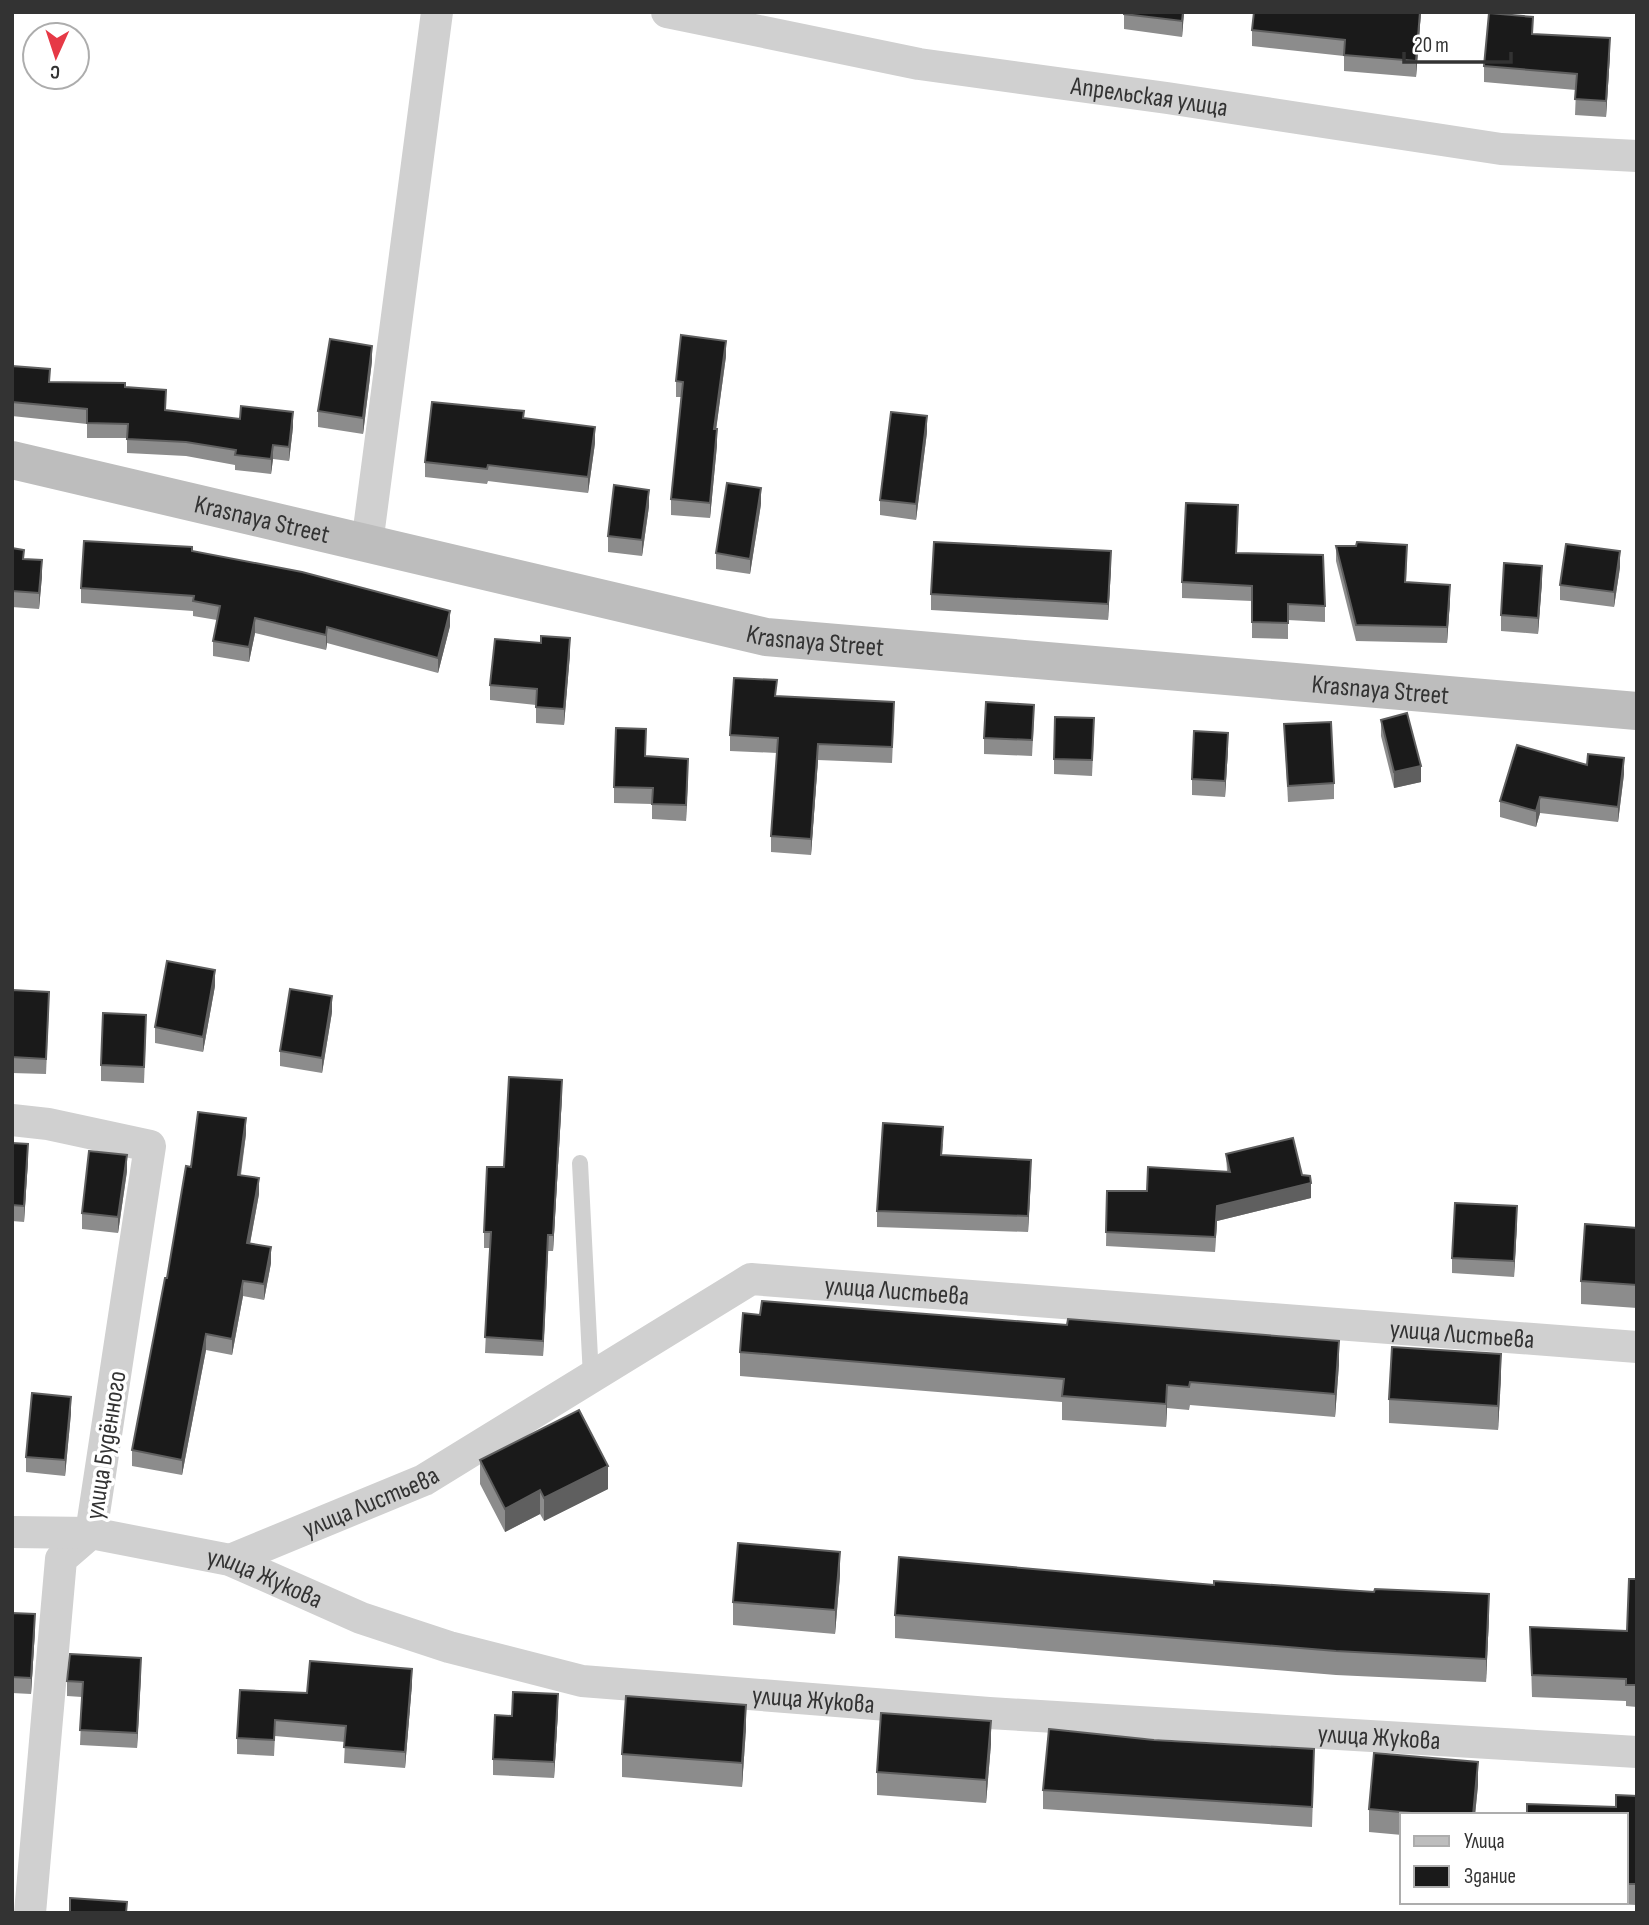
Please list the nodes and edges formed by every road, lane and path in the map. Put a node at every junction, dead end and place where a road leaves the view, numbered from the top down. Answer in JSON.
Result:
{"nodes":[{"id":1,"x":437,"y":12,"type":"edge"},
{"id":2,"x":667,"y":12,"type":"edge"},
{"id":3,"x":1637,"y":156,"type":"edge"},
{"id":4,"x":12,"y":460,"type":"edge"},
{"id":5,"x":368,"y":544,"type":"junction"},
{"id":6,"x":1637,"y":711,"type":"edge"},
{"id":7,"x":12,"y":1120,"type":"edge"},
{"id":8,"x":580,"y":1164,"type":"dead end"},
{"id":9,"x":1637,"y":1346,"type":"edge"},
{"id":10,"x":591,"y":1377,"type":"junction"},
{"id":11,"x":12,"y":1532,"type":"edge"},
{"id":12,"x":91,"y":1533,"type":"junction"},
{"id":13,"x":230,"y":1560,"type":"junction"},
{"id":14,"x":1637,"y":1752,"type":"edge"},
{"id":15,"x":30,"y":1913,"type":"edge"}],
"edges":[{"from":1,"to":5,"type":"street"},
{"from":2,"to":3,"type":"street","name":"Апрельская улица"},
{"from":4,"to":5,"type":"main road","name":"Krasnaya Street"},
{"from":5,"to":6,"type":"main road","name":"Krasnaya Street"},
{"from":7,"to":12,"type":"street","name":"улица Будённого"},
{"from":8,"to":10,"type":"lane"},
{"from":9,"to":10,"type":"street","name":"улица Листьева"},
{"from":10,"to":13,"type":"street","name":"улица Листьева"},
{"from":11,"to":12,"type":"street","name":"улица Жукова"},
{"from":12,"to":13,"type":"street","name":"улица Жукова"},
{"from":12,"to":15,"type":"street","name":"улица Будённого"},
{"from":13,"to":14,"type":"street","name":"улица Жукова"}]}
